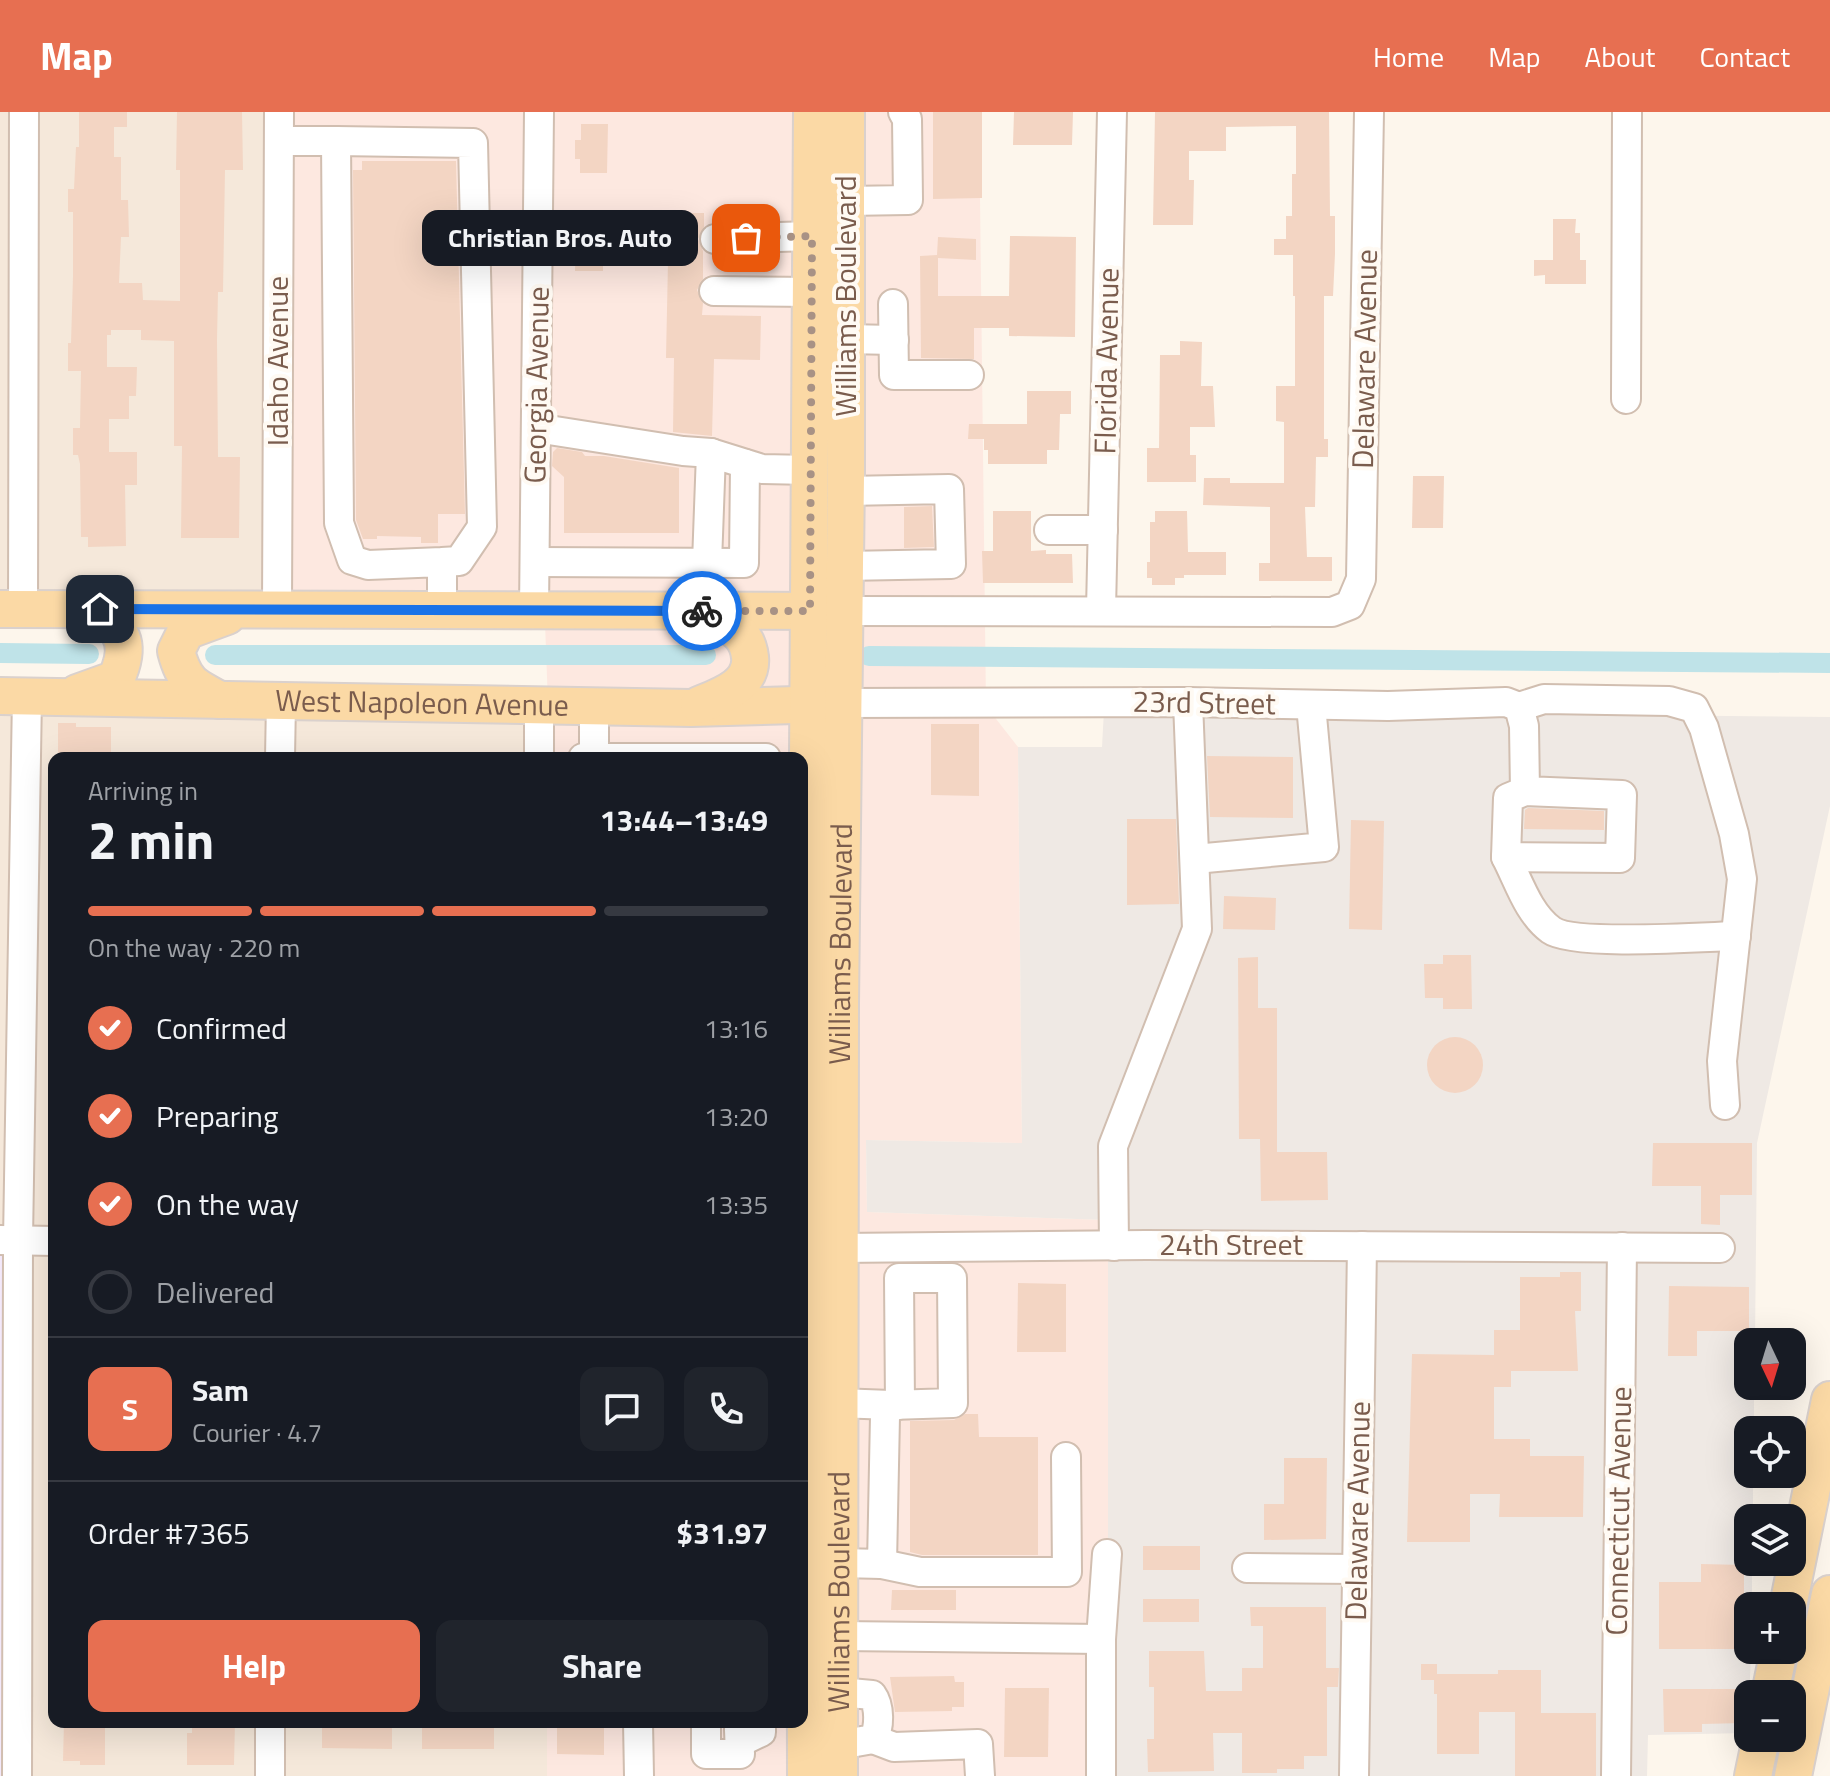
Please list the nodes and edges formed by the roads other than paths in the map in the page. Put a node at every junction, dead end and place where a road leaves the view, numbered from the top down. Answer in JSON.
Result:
{"nodes":[{"id":1,"x":24,"y":112,"type":"edge"},
{"id":2,"x":279,"y":112,"type":"edge"},
{"id":3,"x":539,"y":112,"type":"edge"},
{"id":4,"x":812,"y":112,"type":"edge"},
{"id":5,"x":846,"y":112,"type":"edge"},
{"id":6,"x":903,"y":112,"type":"edge"},
{"id":7,"x":1112,"y":112,"type":"edge"},
{"id":8,"x":1369,"y":112,"type":"edge"},
{"id":9,"x":1627,"y":112,"type":"edge"},
{"id":10,"x":279,"y":141,"type":"junction"},
{"id":11,"x":336,"y":141,"type":"junction"},
{"id":12,"x":846,"y":201,"type":"junction"},
{"id":13,"x":812,"y":236,"type":"junction"},
{"id":14,"x":715,"y":239,"type":"dead end"},
{"id":15,"x":714,"y":291,"type":"dead end"},
{"id":16,"x":811,"y":292,"type":"junction"},
{"id":17,"x":893,"y":304,"type":"dead end"},
{"id":18,"x":846,"y":339,"type":"junction"},
{"id":19,"x":894,"y":340,"type":"junction"},
{"id":20,"x":969,"y":375,"type":"dead end"},
{"id":21,"x":1626,"y":399,"type":"dead end"},
{"id":22,"x":536,"y":428,"type":"junction"},
{"id":23,"x":711,"y":453,"type":"junction"},
{"id":24,"x":745,"y":464,"type":"junction"},
{"id":25,"x":810,"y":470,"type":"junction"},
{"id":26,"x":846,"y":491,"type":"junction"},
{"id":27,"x":1049,"y":530,"type":"dead end"},
{"id":28,"x":1103,"y":530,"type":"junction"},
{"id":29,"x":442,"y":562,"type":"junction"},
{"id":30,"x":535,"y":562,"type":"junction"},
{"id":31,"x":707,"y":563,"type":"junction"},
{"id":32,"x":951,"y":564,"type":"junction"},
{"id":33,"x":845,"y":566,"type":"junction"},
{"id":34,"x":12,"y":609,"type":"edge"},
{"id":35,"x":100,"y":609,"type":"junction"},
{"id":36,"x":260,"y":610,"type":"junction"},
{"id":37,"x":442,"y":610,"type":"junction"},
{"id":38,"x":951,"y":610,"type":"junction"},
{"id":39,"x":1101,"y":610,"type":"junction"},
{"id":40,"x":534,"y":611,"type":"junction"},
{"id":41,"x":702,"y":611,"type":"junction"},
{"id":42,"x":827,"y":611,"type":"junction"},
{"id":43,"x":14,"y":696,"type":"edge"},
{"id":44,"x":64,"y":697,"type":"junction"},
{"id":45,"x":220,"y":700,"type":"junction"},
{"id":46,"x":281,"y":701,"type":"junction"},
{"id":47,"x":1188,"y":702,"type":"junction"},
{"id":48,"x":539,"y":704,"type":"junction"},
{"id":49,"x":826,"y":704,"type":"junction"},
{"id":50,"x":1311,"y":705,"type":"junction"},
{"id":51,"x":594,"y":706,"type":"junction"},
{"id":52,"x":1519,"y":707,"type":"junction"},
{"id":53,"x":691,"y":708,"type":"junction"},
{"id":54,"x":280,"y":752,"type":"edge"},
{"id":55,"x":539,"y":752,"type":"edge"},
{"id":56,"x":594,"y":752,"type":"edge"},
{"id":57,"x":805,"y":752,"type":"edge"},
{"id":58,"x":1525,"y":791,"type":"junction"},
{"id":59,"x":1506,"y":857,"type":"junction"},
{"id":60,"x":1195,"y":859,"type":"junction"},
{"id":61,"x":1736,"y":936,"type":"junction"},
{"id":62,"x":1725,"y":1105,"type":"dead end"},
{"id":63,"x":808,"y":1170,"type":"edge"},
{"id":64,"x":9,"y":1240,"type":"edge"},
{"id":65,"x":48,"y":1241,"type":"edge"},
{"id":66,"x":1114,"y":1246,"type":"junction"},
{"id":67,"x":1362,"y":1246,"type":"junction"},
{"id":68,"x":948,"y":1247,"type":"junction"},
{"id":69,"x":1622,"y":1247,"type":"junction"},
{"id":70,"x":816,"y":1248,"type":"edge"},
{"id":71,"x":1720,"y":1248,"type":"dead end"},
{"id":72,"x":947,"y":1278,"type":"junction"},
{"id":73,"x":808,"y":1382,"type":"edge"},
{"id":74,"x":1830,"y":1400,"type":"edge"},
{"id":75,"x":838,"y":1403,"type":"junction"},
{"id":76,"x":896,"y":1405,"type":"junction"},
{"id":77,"x":1066,"y":1457,"type":"dead end"},
{"id":78,"x":808,"y":1509,"type":"edge"},
{"id":79,"x":840,"y":1563,"type":"junction"},
{"id":80,"x":882,"y":1564,"type":"junction"},
{"id":81,"x":1247,"y":1568,"type":"dead end"},
{"id":82,"x":1357,"y":1569,"type":"junction"},
{"id":83,"x":1067,"y":1572,"type":"junction"},
{"id":84,"x":9,"y":1582,"type":"edge"},
{"id":85,"x":1791,"y":1592,"type":"edge"},
{"id":86,"x":1830,"y":1594,"type":"edge"},
{"id":87,"x":816,"y":1629,"type":"edge"},
{"id":88,"x":1101,"y":1639,"type":"junction"},
{"id":89,"x":808,"y":1662,"type":"edge"},
{"id":90,"x":270,"y":1728,"type":"edge"},
{"id":91,"x":638,"y":1728,"type":"edge"},
{"id":92,"x":706,"y":1728,"type":"edge"},
{"id":93,"x":805,"y":1728,"type":"edge"},
{"id":94,"x":744,"y":1745,"type":"edge"},
{"id":95,"x":850,"y":1752,"type":"edge"},
{"id":96,"x":1758,"y":1752,"type":"edge"},
{"id":97,"x":17,"y":1776,"type":"edge"},
{"id":98,"x":270,"y":1776,"type":"edge"},
{"id":99,"x":639,"y":1776,"type":"edge"},
{"id":100,"x":806,"y":1776,"type":"edge"},
{"id":101,"x":980,"y":1776,"type":"edge"},
{"id":102,"x":1101,"y":1776,"type":"edge"},
{"id":103,"x":1354,"y":1776,"type":"edge"},
{"id":104,"x":1616,"y":1776,"type":"edge"},
{"id":105,"x":1753,"y":1776,"type":"edge"},
{"id":106,"x":1793,"y":1776,"type":"edge"}],
"edges":[{"from":1,"to":34,"type":"street"},
{"from":2,"to":10,"type":"street","name":"Idaho Avenue"},
{"from":3,"to":22,"type":"street","name":"Georgia Avenue"},
{"from":4,"to":13,"type":"main road","name":"Williams Boulevard"},
{"from":5,"to":12,"type":"main road","name":"Williams Boulevard"},
{"from":6,"to":12,"type":"street"},
{"from":7,"to":28,"type":"street","name":"Florida Avenue"},
{"from":8,"to":39,"type":"street","name":"Delaware Avenue"},
{"from":9,"to":21,"type":"street"},
{"from":10,"to":11,"type":"street"},
{"from":10,"to":36,"type":"street","name":"Idaho Avenue"},
{"from":11,"to":29,"type":"street"},
{"from":11,"to":29,"type":"street"},
{"from":12,"to":18,"type":"main road","name":"Williams Boulevard"},
{"from":13,"to":14,"type":"street"},
{"from":13,"to":16,"type":"main road","name":"Williams Boulevard"},
{"from":15,"to":16,"type":"street"},
{"from":16,"to":25,"type":"main road","name":"Williams Boulevard"},
{"from":17,"to":19,"type":"street"},
{"from":18,"to":19,"type":"street"},
{"from":18,"to":26,"type":"main road","name":"Williams Boulevard"},
{"from":19,"to":20,"type":"street"},
{"from":22,"to":23,"type":"street"},
{"from":22,"to":30,"type":"street","name":"Georgia Avenue"},
{"from":23,"to":24,"type":"street"},
{"from":23,"to":31,"type":"street"},
{"from":24,"to":25,"type":"street"},
{"from":24,"to":31,"type":"street"},
{"from":25,"to":42,"type":"main road","name":"Williams Boulevard"},
{"from":26,"to":32,"type":"street"},
{"from":26,"to":33,"type":"main road","name":"Williams Boulevard"},
{"from":27,"to":28,"type":"street"},
{"from":28,"to":39,"type":"street","name":"Florida Avenue"},
{"from":29,"to":37,"type":"street"},
{"from":30,"to":31,"type":"street"},
{"from":30,"to":40,"type":"street","name":"Georgia Avenue"},
{"from":32,"to":33,"type":"street"},
{"from":32,"to":38,"type":"street"},
{"from":33,"to":42,"type":"main road","name":"Williams Boulevard"},
{"from":34,"to":35,"type":"main road"},
{"from":35,"to":36,"type":"main road"},
{"from":35,"to":44,"type":"main road"},
{"from":36,"to":37,"type":"main road"},
{"from":36,"to":45,"type":"main road"},
{"from":37,"to":40,"type":"main road"},
{"from":38,"to":39,"type":"street"},
{"from":38,"to":42,"type":"street"},
{"from":40,"to":41,"type":"main road"},
{"from":41,"to":42,"type":"main road"},
{"from":41,"to":53,"type":"main road"},
{"from":42,"to":49,"type":"main road","name":"Williams Boulevard"},
{"from":43,"to":44,"type":"main road","name":"West Napoleon Avenue"},
{"from":43,"to":64,"type":"street"},
{"from":44,"to":45,"type":"main road","name":"West Napoleon Avenue"},
{"from":45,"to":46,"type":"main road","name":"West Napoleon Avenue"},
{"from":46,"to":48,"type":"main road","name":"West Napoleon Avenue"},
{"from":46,"to":54,"type":"street"},
{"from":47,"to":49,"type":"street","name":"23rd Street"},
{"from":47,"to":50,"type":"street","name":"23rd Street"},
{"from":47,"to":60,"type":"street"},
{"from":48,"to":51,"type":"main road","name":"West Napoleon Avenue"},
{"from":48,"to":55,"type":"street"},
{"from":49,"to":53,"type":"main road","name":"West Napoleon Avenue"},
{"from":49,"to":57,"type":"main road","name":"Williams Boulevard"},
{"from":49,"to":70,"type":"main road","name":"Williams Boulevard"},
{"from":50,"to":52,"type":"street","name":"23rd Street"},
{"from":50,"to":60,"type":"street"},
{"from":51,"to":53,"type":"main road","name":"West Napoleon Avenue"},
{"from":51,"to":56,"type":"street"},
{"from":52,"to":58,"type":"street"},
{"from":52,"to":61,"type":"street","name":"23rd Street"},
{"from":58,"to":59,"type":"street"},
{"from":58,"to":59,"type":"street"},
{"from":59,"to":61,"type":"street"},
{"from":60,"to":66,"type":"street"},
{"from":61,"to":62,"type":"street"},
{"from":63,"to":70,"type":"main road","name":"Williams Boulevard"},
{"from":64,"to":65,"type":"street"},
{"from":64,"to":84,"type":"street"},
{"from":66,"to":67,"type":"street","name":"24th Street"},
{"from":66,"to":68,"type":"street","name":"24th Street"},
{"from":67,"to":69,"type":"street","name":"24th Street"},
{"from":67,"to":82,"type":"street","name":"Delaware Avenue"},
{"from":68,"to":70,"type":"street","name":"24th Street"},
{"from":68,"to":72,"type":"street"},
{"from":69,"to":71,"type":"street","name":"24th Street"},
{"from":69,"to":104,"type":"street","name":"Connecticut Avenue"},
{"from":70,"to":73,"type":"main road","name":"Williams Boulevard"},
{"from":70,"to":75,"type":"main road","name":"Williams Boulevard"},
{"from":72,"to":76,"type":"street"},
{"from":72,"to":76,"type":"street"},
{"from":74,"to":85,"type":"main road"},
{"from":75,"to":76,"type":"street"},
{"from":75,"to":79,"type":"main road","name":"Williams Boulevard"},
{"from":76,"to":80,"type":"street"},
{"from":77,"to":83,"type":"street"},
{"from":78,"to":87,"type":"main road","name":"Williams Boulevard"},
{"from":79,"to":80,"type":"street"},
{"from":79,"to":87,"type":"main road","name":"Williams Boulevard"},
{"from":80,"to":83,"type":"street"},
{"from":81,"to":82,"type":"street"},
{"from":82,"to":103,"type":"street","name":"Delaware Avenue"},
{"from":83,"to":88,"type":"street"},
{"from":84,"to":97,"type":"street"},
{"from":86,"to":106,"type":"main road"},
{"from":87,"to":88,"type":"street"},
{"from":87,"to":89,"type":"main road","name":"Williams Boulevard"},
{"from":87,"to":95,"type":"main road","name":"Williams Boulevard"},
{"from":88,"to":102,"type":"street"},
{"from":90,"to":98,"type":"street"},
{"from":91,"to":99,"type":"street"},
{"from":92,"to":94,"type":"street"},
{"from":93,"to":100,"type":"main road","name":"Williams Boulevard"},
{"from":95,"to":101,"type":"street"},
{"from":96,"to":105,"type":"main road"}]}
